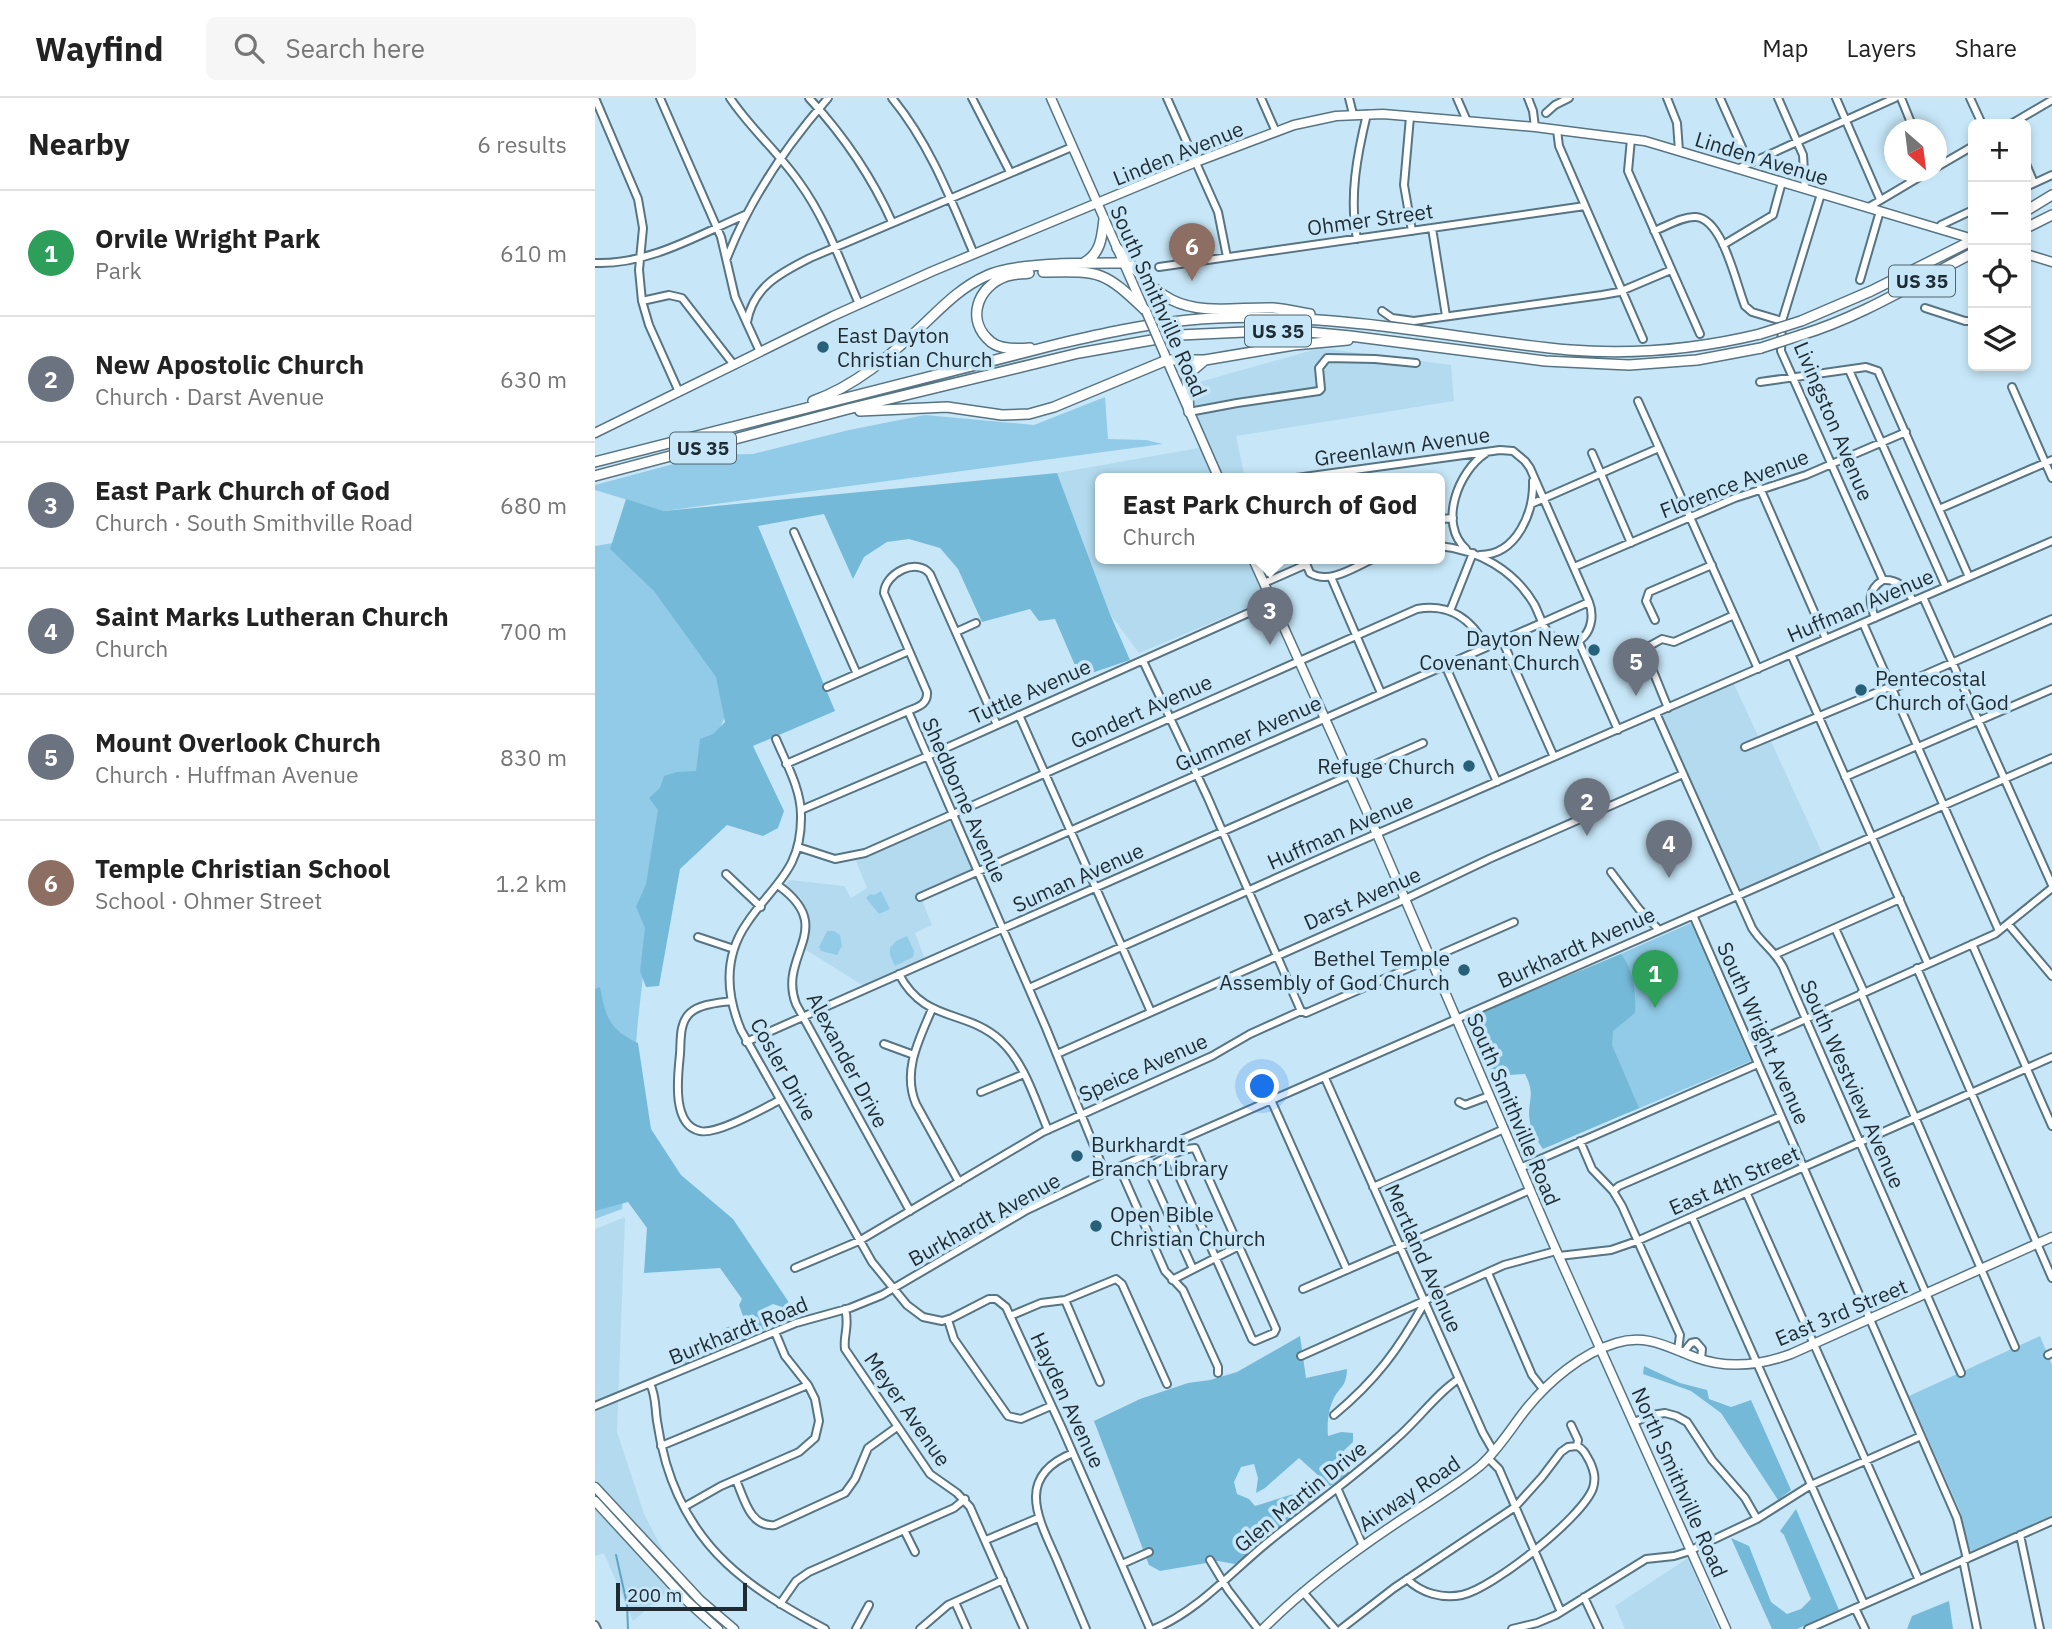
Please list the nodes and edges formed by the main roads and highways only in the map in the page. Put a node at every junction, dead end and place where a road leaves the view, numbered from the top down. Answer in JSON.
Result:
{"nodes":[{"id":1,"x":1051,"y":98,"type":"edge"},
{"id":2,"x":2052,"y":197,"type":"edge"},
{"id":3,"x":1098,"y":205,"type":"junction"},
{"id":4,"x":2031,"y":209,"type":"edge"},
{"id":5,"x":2052,"y":215,"type":"edge"},
{"id":6,"x":1104,"y":219,"type":"junction"},
{"id":7,"x":2031,"y":226,"type":"edge"},
{"id":8,"x":1968,"y":238,"type":"edge"},
{"id":9,"x":1968,"y":242,"type":"edge"},
{"id":10,"x":1117,"y":248,"type":"junction"},
{"id":11,"x":1968,"y":256,"type":"edge"},
{"id":12,"x":2031,"y":256,"type":"edge"},
{"id":13,"x":2052,"y":262,"type":"edge"},
{"id":14,"x":1082,"y":263,"type":"junction"},
{"id":15,"x":1124,"y":264,"type":"junction"},
{"id":16,"x":1146,"y":311,"type":"junction"},
{"id":17,"x":1367,"y":324,"type":"junction"},
{"id":18,"x":1381,"y":340,"type":"junction"},
{"id":19,"x":1052,"y":346,"type":"junction"},
{"id":20,"x":1166,"y":357,"type":"junction"},
{"id":21,"x":1205,"y":360,"type":"junction"},
{"id":22,"x":848,"y":409,"type":"junction"},
{"id":23,"x":1189,"y":412,"type":"junction"},
{"id":24,"x":769,"y":417,"type":"junction"},
{"id":25,"x":595,"y":433,"type":"edge"},
{"id":26,"x":595,"y":463,"type":"edge"},
{"id":27,"x":1216,"y":473,"type":"edge"},
{"id":28,"x":595,"y":476,"type":"edge"},
{"id":29,"x":1256,"y":564,"type":"edge"},
{"id":30,"x":2052,"y":1237,"type":"edge"},
{"id":31,"x":1601,"y":1349,"type":"junction"},
{"id":32,"x":1561,"y":1374,"type":"joint"},
{"id":33,"x":595,"y":1487,"type":"edge"},
{"id":34,"x":595,"y":1501,"type":"edge"},
{"id":35,"x":718,"y":1629,"type":"edge"},
{"id":36,"x":734,"y":1629,"type":"edge"},
{"id":37,"x":1260,"y":1629,"type":"edge"},
{"id":38,"x":1726,"y":1629,"type":"edge"}],
"edges":[{"from":1,"to":3,"type":"main road","name":"South Smithville Road"},
{"from":2,"to":4,"type":"highway"},
{"from":3,"to":6,"type":"main road","name":"South Smithville Road"},
{"from":3,"to":8,"type":"main road","name":"Linden Avenue"},
{"from":3,"to":25,"type":"main road","name":"Linden Avenue"},
{"from":5,"to":7,"type":"highway"},
{"from":6,"to":10,"type":"main road","name":"South Smithville Road"},
{"from":6,"to":14,"type":"highway"},
{"from":9,"to":17,"type":"highway","number":"US 35","bridge":true},
{"from":10,"to":15,"type":"main road","name":"South Smithville Road"},
{"from":10,"to":17,"type":"highway"},
{"from":11,"to":18,"type":"highway","number":"US 35","bridge":true},
{"from":12,"to":13,"type":"main road"},
{"from":14,"to":15,"type":"highway"},
{"from":14,"to":24,"type":"highway"},
{"from":15,"to":16,"type":"main road","name":"South Smithville Road"},
{"from":16,"to":19,"type":"highway"},
{"from":16,"to":20,"type":"main road","name":"South Smithville Road","bridge":true},
{"from":17,"to":19,"type":"highway","number":"US 35"},
{"from":18,"to":21,"type":"highway"},
{"from":18,"to":22,"type":"highway","number":"US 35"},
{"from":19,"to":24,"type":"highway","number":"US 35"},
{"from":20,"to":21,"type":"highway"},
{"from":20,"to":22,"type":"highway"},
{"from":20,"to":23,"type":"main road","name":"South Smithville Road"},
{"from":21,"to":23,"type":"highway"},
{"from":22,"to":28,"type":"highway","number":"US 35"},
{"from":23,"to":27,"type":"main road","name":"South Smithville Road"},
{"from":24,"to":26,"type":"highway","number":"US 35"},
{"from":29,"to":31,"type":"main road","name":"South Smithville Road"},
{"from":30,"to":31,"type":"main road","name":"East 3rd Street"},
{"from":31,"to":32,"type":"main road","name":"East 3rd Street"},
{"from":31,"to":38,"type":"main road","name":"North Smithville Road"},
{"from":32,"to":37,"type":"main road","name":"Airway Road"},
{"from":33,"to":36,"type":"main road"},
{"from":34,"to":35,"type":"main road"}]}
